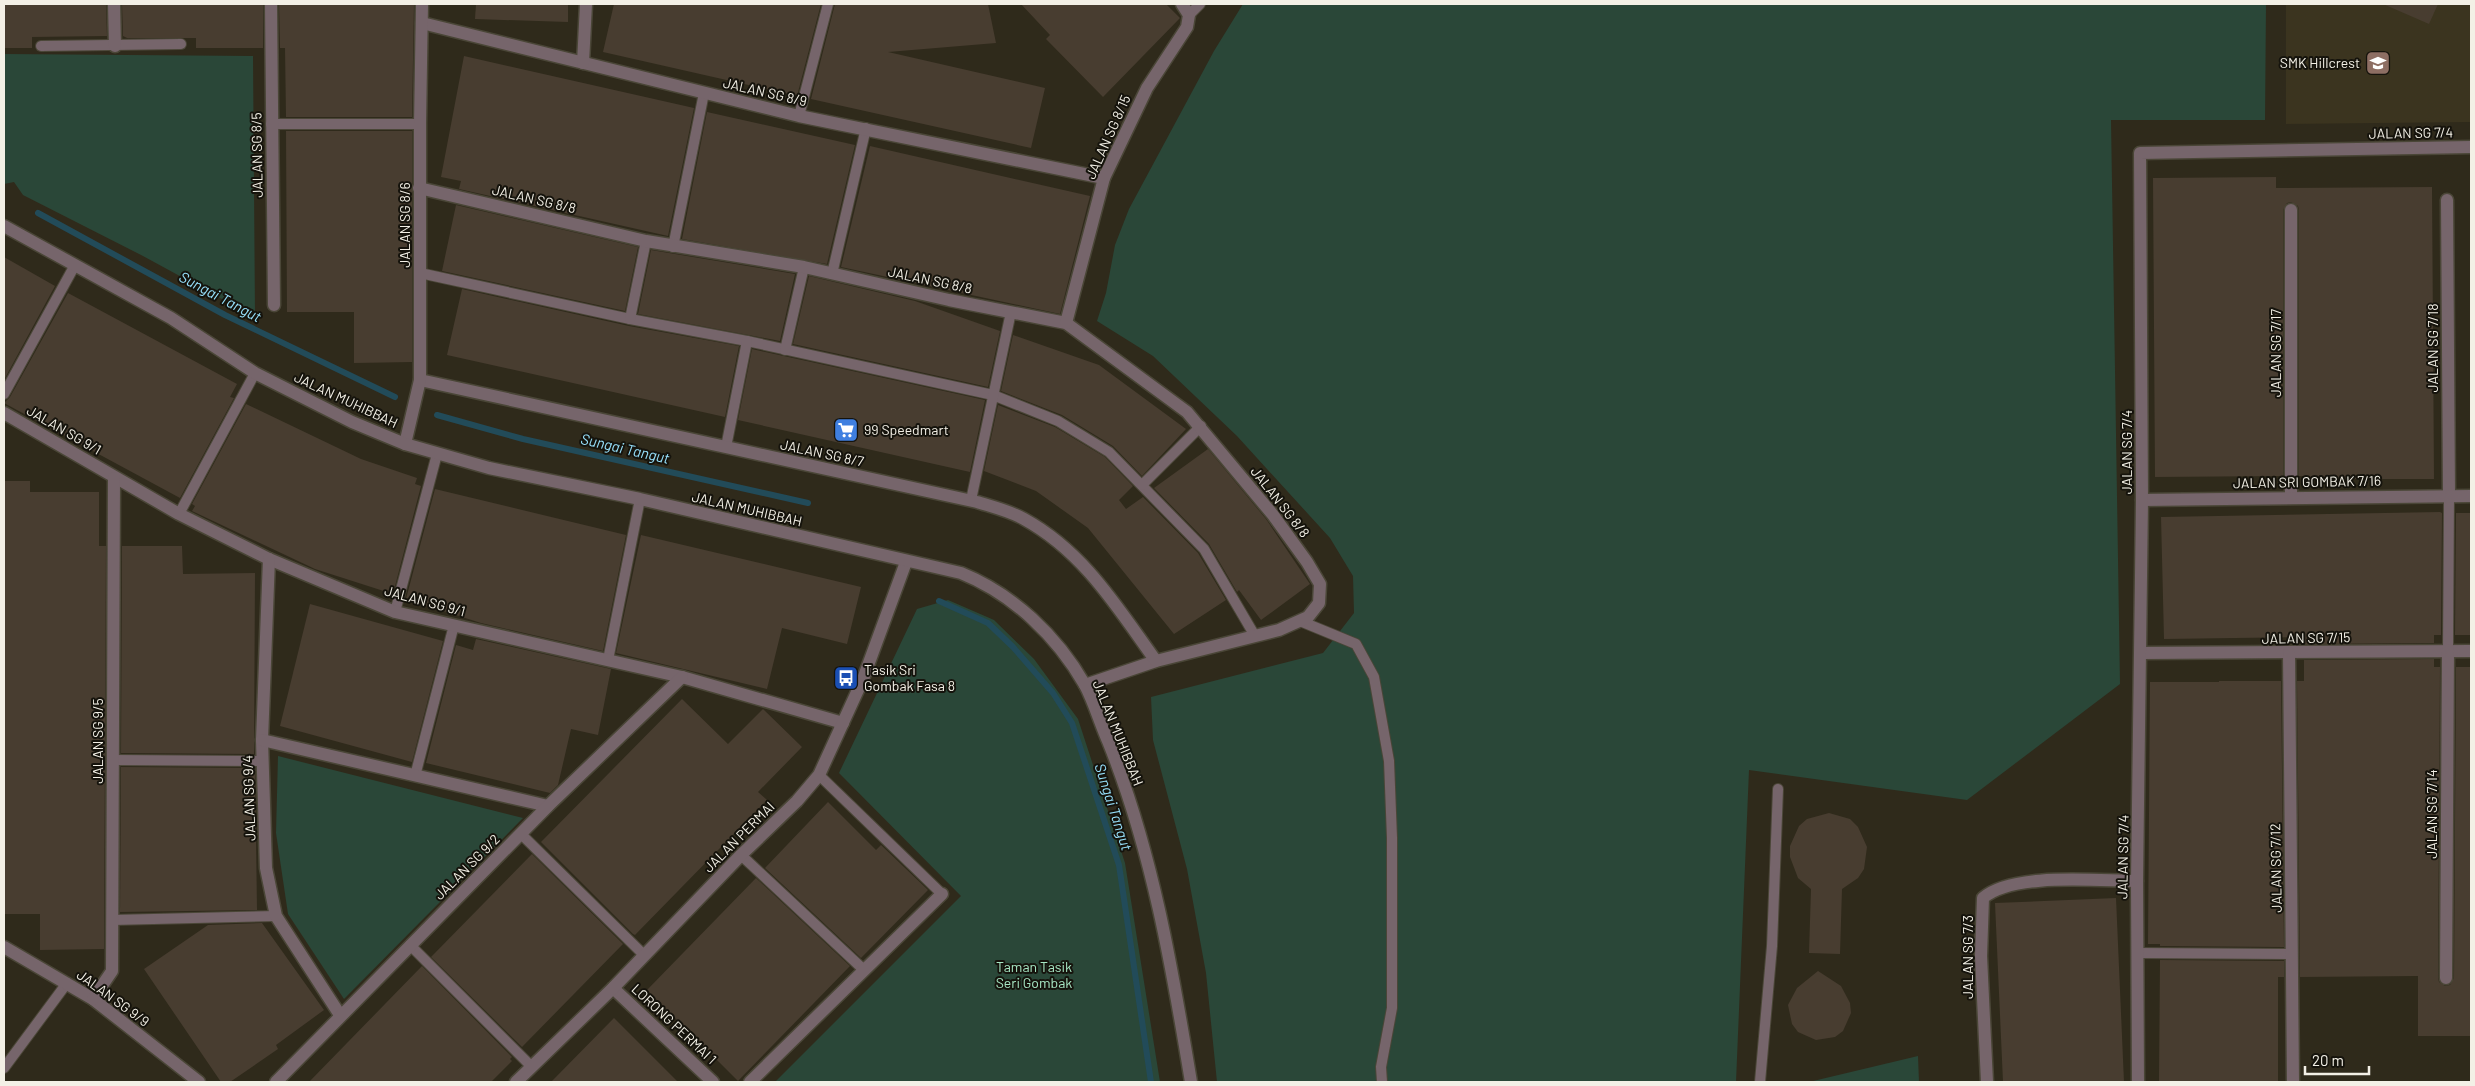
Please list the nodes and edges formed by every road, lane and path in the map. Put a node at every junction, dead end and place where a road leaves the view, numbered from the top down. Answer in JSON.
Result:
{"nodes":[{"id":1,"x":114,"y":4,"type":"edge"},
{"id":2,"x":270,"y":4,"type":"edge"},
{"id":3,"x":422,"y":4,"type":"edge"},
{"id":4,"x":586,"y":4,"type":"edge"},
{"id":5,"x":828,"y":4,"type":"edge"},
{"id":6,"x":1182,"y":4,"type":"edge"},
{"id":7,"x":1200,"y":4,"type":"edge"},
{"id":8,"x":1189,"y":15,"type":"junction"},
{"id":9,"x":422,"y":23,"type":"junction"},
{"id":10,"x":181,"y":44,"type":"dead end"},
{"id":11,"x":41,"y":46,"type":"dead end"},
{"id":12,"x":115,"y":46,"type":"junction"},
{"id":13,"x":583,"y":63,"type":"junction"},
{"id":14,"x":704,"y":93,"type":"junction"},
{"id":15,"x":799,"y":116,"type":"junction"},
{"id":16,"x":271,"y":124,"type":"junction"},
{"id":17,"x":420,"y":124,"type":"junction"},
{"id":18,"x":866,"y":128,"type":"junction"},
{"id":19,"x":2471,"y":147,"type":"edge"},
{"id":20,"x":1104,"y":178,"type":"junction"},
{"id":21,"x":419,"y":188,"type":"junction"},
{"id":22,"x":2447,"y":200,"type":"dead end"},
{"id":23,"x":2290,"y":210,"type":"dead end"},
{"id":24,"x":4,"y":226,"type":"edge"},
{"id":25,"x":646,"y":241,"type":"junction"},
{"id":26,"x":673,"y":247,"type":"junction"},
{"id":27,"x":75,"y":265,"type":"junction"},
{"id":28,"x":804,"y":267,"type":"junction"},
{"id":29,"x":420,"y":273,"type":"junction"},
{"id":30,"x":832,"y":274,"type":"junction"},
{"id":31,"x":274,"y":305,"type":"dead end"},
{"id":32,"x":1010,"y":312,"type":"junction"},
{"id":33,"x":630,"y":319,"type":"junction"},
{"id":34,"x":1066,"y":323,"type":"junction"},
{"id":35,"x":747,"y":341,"type":"junction"},
{"id":36,"x":786,"y":350,"type":"junction"},
{"id":37,"x":255,"y":372,"type":"junction"},
{"id":38,"x":420,"y":380,"type":"junction"},
{"id":39,"x":4,"y":394,"type":"edge"},
{"id":40,"x":994,"y":395,"type":"junction"},
{"id":41,"x":4,"y":413,"type":"edge"},
{"id":42,"x":1202,"y":426,"type":"junction"},
{"id":43,"x":405,"y":444,"type":"junction"},
{"id":44,"x":726,"y":447,"type":"junction"},
{"id":45,"x":437,"y":454,"type":"junction"},
{"id":46,"x":114,"y":478,"type":"junction"},
{"id":47,"x":1142,"y":485,"type":"junction"},
{"id":48,"x":2450,"y":495,"type":"junction"},
{"id":49,"x":2471,"y":496,"type":"edge"},
{"id":50,"x":2291,"y":497,"type":"junction"},
{"id":51,"x":640,"y":499,"type":"junction"},
{"id":52,"x":971,"y":500,"type":"junction"},
{"id":53,"x":2142,"y":500,"type":"junction"},
{"id":54,"x":179,"y":514,"type":"junction"},
{"id":55,"x":269,"y":559,"type":"junction"},
{"id":56,"x":906,"y":562,"type":"junction"},
{"id":57,"x":395,"y":612,"type":"junction"},
{"id":58,"x":1300,"y":620,"type":"junction"},
{"id":59,"x":454,"y":625,"type":"junction"},
{"id":60,"x":1255,"y":636,"type":"junction"},
{"id":61,"x":2448,"y":650,"type":"junction"},
{"id":62,"x":2471,"y":651,"type":"edge"},
{"id":63,"x":2142,"y":653,"type":"junction"},
{"id":64,"x":2290,"y":653,"type":"junction"},
{"id":65,"x":608,"y":660,"type":"junction"},
{"id":66,"x":1156,"y":661,"type":"junction"},
{"id":67,"x":682,"y":677,"type":"junction"},
{"id":68,"x":1085,"y":685,"type":"junction"},
{"id":69,"x":843,"y":723,"type":"junction"},
{"id":70,"x":262,"y":740,"type":"junction"},
{"id":71,"x":113,"y":760,"type":"junction"},
{"id":72,"x":263,"y":761,"type":"junction"},
{"id":73,"x":818,"y":775,"type":"junction"},
{"id":74,"x":415,"y":776,"type":"junction"},
{"id":75,"x":1778,"y":789,"type":"dead end"},
{"id":76,"x":548,"y":806,"type":"junction"},
{"id":77,"x":521,"y":834,"type":"junction"},
{"id":78,"x":741,"y":855,"type":"junction"},
{"id":79,"x":2137,"y":881,"type":"junction"},
{"id":80,"x":942,"y":894,"type":"joint"},
{"id":81,"x":276,"y":916,"type":"junction"},
{"id":82,"x":112,"y":920,"type":"junction"},
{"id":83,"x":410,"y":945,"type":"junction"},
{"id":84,"x":4,"y":948,"type":"edge"},
{"id":85,"x":2138,"y":953,"type":"junction"},
{"id":86,"x":2292,"y":954,"type":"junction"},
{"id":87,"x":644,"y":955,"type":"junction"},
{"id":88,"x":864,"y":970,"type":"junction"},
{"id":89,"x":2446,"y":978,"type":"dead end"},
{"id":90,"x":67,"y":983,"type":"junction"},
{"id":91,"x":613,"y":988,"type":"junction"},
{"id":92,"x":93,"y":999,"type":"junction"},
{"id":93,"x":340,"y":1015,"type":"junction"},
{"id":94,"x":532,"y":1067,"type":"junction"},
{"id":95,"x":4,"y":1068,"type":"edge"},
{"id":96,"x":199,"y":1082,"type":"edge"},
{"id":97,"x":276,"y":1082,"type":"edge"},
{"id":98,"x":516,"y":1082,"type":"edge"},
{"id":99,"x":713,"y":1082,"type":"edge"},
{"id":100,"x":750,"y":1082,"type":"edge"},
{"id":101,"x":1191,"y":1082,"type":"edge"},
{"id":102,"x":1382,"y":1082,"type":"edge"},
{"id":103,"x":1760,"y":1082,"type":"edge"},
{"id":104,"x":1987,"y":1082,"type":"edge"},
{"id":105,"x":2138,"y":1082,"type":"edge"},
{"id":106,"x":2293,"y":1082,"type":"edge"}],
"edges":[{"from":1,"to":12,"type":"street"},
{"from":2,"to":16,"type":"street","name":"JALAN SG 8/5"},
{"from":3,"to":9,"type":"street","name":"JALAN SG 8/6"},
{"from":4,"to":13,"type":"street"},
{"from":5,"to":15,"type":"lane"},
{"from":6,"to":8,"type":"street"},
{"from":7,"to":8,"type":"lane"},
{"from":8,"to":20,"type":"street","name":"JALAN SG 8/15"},
{"from":9,"to":13,"type":"street","name":"JALAN SG 8/9"},
{"from":9,"to":17,"type":"street","name":"JALAN SG 8/6"},
{"from":10,"to":12,"type":"lane"},
{"from":11,"to":12,"type":"lane"},
{"from":13,"to":14,"type":"street","name":"JALAN SG 8/9"},
{"from":14,"to":15,"type":"street","name":"JALAN SG 8/9"},
{"from":14,"to":26,"type":"lane"},
{"from":15,"to":18,"type":"street","name":"JALAN SG 8/9"},
{"from":16,"to":17,"type":"lane"},
{"from":16,"to":31,"type":"street","name":"JALAN SG 8/5"},
{"from":17,"to":21,"type":"street","name":"JALAN SG 8/6"},
{"from":18,"to":20,"type":"street","name":"JALAN SG 8/9"},
{"from":18,"to":30,"type":"lane"},
{"from":19,"to":53,"type":"street","name":"JALAN SG 7/4"},
{"from":20,"to":34,"type":"street","name":"JALAN SG 8/15"},
{"from":21,"to":25,"type":"street","name":"JALAN SG 8/8"},
{"from":21,"to":29,"type":"street","name":"JALAN SG 8/6"},
{"from":22,"to":48,"type":"street","name":"JALAN SG 7/18"},
{"from":23,"to":50,"type":"street","name":"JALAN SG 7/17"},
{"from":24,"to":27,"type":"street","name":"JALAN MUHIBBAH"},
{"from":25,"to":26,"type":"street","name":"JALAN SG 8/8"},
{"from":25,"to":33,"type":"lane"},
{"from":26,"to":28,"type":"street","name":"JALAN SG 8/8"},
{"from":27,"to":37,"type":"street","name":"JALAN MUHIBBAH"},
{"from":27,"to":39,"type":"lane"},
{"from":28,"to":30,"type":"street","name":"JALAN SG 8/8"},
{"from":28,"to":36,"type":"lane"},
{"from":29,"to":33,"type":"lane"},
{"from":29,"to":38,"type":"street","name":"JALAN SG 8/6"},
{"from":30,"to":32,"type":"street","name":"JALAN SG 8/8"},
{"from":32,"to":34,"type":"street","name":"JALAN SG 8/8"},
{"from":32,"to":40,"type":"lane"},
{"from":33,"to":35,"type":"lane"},
{"from":34,"to":42,"type":"street","name":"JALAN SG 8/8"},
{"from":35,"to":36,"type":"lane"},
{"from":35,"to":44,"type":"lane"},
{"from":36,"to":40,"type":"lane"},
{"from":37,"to":43,"type":"street","name":"JALAN MUHIBBAH"},
{"from":37,"to":54,"type":"lane"},
{"from":38,"to":43,"type":"street","name":"JALAN SG 8/6"},
{"from":38,"to":44,"type":"street","name":"JALAN SG 8/7"},
{"from":40,"to":47,"type":"lane"},
{"from":40,"to":52,"type":"lane"},
{"from":41,"to":46,"type":"street","name":"JALAN SG 9/1"},
{"from":42,"to":47,"type":"lane"},
{"from":42,"to":58,"type":"street","name":"JALAN SG 8/8"},
{"from":43,"to":45,"type":"street","name":"JALAN MUHIBBAH"},
{"from":44,"to":52,"type":"street","name":"JALAN SG 8/7"},
{"from":45,"to":51,"type":"street","name":"JALAN MUHIBBAH"},
{"from":45,"to":57,"type":"lane"},
{"from":46,"to":54,"type":"street","name":"JALAN SG 9/1"},
{"from":46,"to":71,"type":"street","name":"JALAN SG 9/5"},
{"from":47,"to":60,"type":"lane"},
{"from":48,"to":49,"type":"street","name":"JALAN SRI GOMBAK 7/16"},
{"from":48,"to":50,"type":"street","name":"JALAN SRI GOMBAK 7/16"},
{"from":48,"to":61,"type":"lane"},
{"from":50,"to":53,"type":"street","name":"JALAN SRI GOMBAK 7/16"},
{"from":51,"to":56,"type":"street","name":"JALAN MUHIBBAH"},
{"from":51,"to":65,"type":"lane"},
{"from":52,"to":66,"type":"street","name":"JALAN SG 8/7"},
{"from":53,"to":63,"type":"street","name":"JALAN SG 7/4"},
{"from":54,"to":55,"type":"street","name":"JALAN SG 9/1"},
{"from":55,"to":57,"type":"street","name":"JALAN SG 9/1"},
{"from":55,"to":70,"type":"street","name":"JALAN SG 9/4"},
{"from":56,"to":68,"type":"street","name":"JALAN MUHIBBAH"},
{"from":56,"to":69,"type":"street","name":"JALAN PERMAI"},
{"from":57,"to":59,"type":"street","name":"JALAN SG 9/1"},
{"from":58,"to":60,"type":"street"},
{"from":58,"to":102,"type":"lane"},
{"from":59,"to":65,"type":"street","name":"JALAN SG 9/1"},
{"from":59,"to":74,"type":"lane"},
{"from":60,"to":66,"type":"street"},
{"from":61,"to":62,"type":"street","name":"JALAN SG 7/15"},
{"from":61,"to":64,"type":"street","name":"JALAN SG 7/15"},
{"from":61,"to":89,"type":"street","name":"JALAN SG 7/14"},
{"from":63,"to":64,"type":"street","name":"JALAN SG 7/15"},
{"from":63,"to":79,"type":"street","name":"JALAN SG 7/4"},
{"from":64,"to":86,"type":"street","name":"JALAN SG 7/12"},
{"from":65,"to":67,"type":"street","name":"JALAN SG 9/1"},
{"from":66,"to":68,"type":"street"},
{"from":67,"to":69,"type":"street","name":"JALAN SG 9/1"},
{"from":67,"to":76,"type":"street","name":"JALAN SG 9/2"},
{"from":68,"to":101,"type":"street","name":"JALAN MUHIBBAH"},
{"from":69,"to":73,"type":"street","name":"JALAN PERMAI"},
{"from":70,"to":72,"type":"street","name":"JALAN SG 9/4"},
{"from":70,"to":74,"type":"street"},
{"from":71,"to":72,"type":"lane"},
{"from":71,"to":82,"type":"street","name":"JALAN SG 9/5"},
{"from":72,"to":81,"type":"street","name":"JALAN SG 9/4"},
{"from":73,"to":78,"type":"street","name":"JALAN PERMAI"},
{"from":73,"to":80,"type":"lane"},
{"from":74,"to":76,"type":"street"},
{"from":75,"to":103,"type":"lane"},
{"from":76,"to":77,"type":"street","name":"JALAN SG 9/2"},
{"from":77,"to":83,"type":"street","name":"JALAN SG 9/2"},
{"from":77,"to":87,"type":"lane"},
{"from":78,"to":87,"type":"street","name":"JALAN PERMAI"},
{"from":78,"to":88,"type":"lane"},
{"from":79,"to":85,"type":"street","name":"JALAN SG 7/4"},
{"from":79,"to":104,"type":"street","name":"JALAN SG 7/3"},
{"from":80,"to":88,"type":"street"},
{"from":81,"to":82,"type":"lane"},
{"from":81,"to":93,"type":"street","name":"JALAN SG 9/4"},
{"from":82,"to":92,"type":"street","name":"JALAN SG 9/5"},
{"from":83,"to":93,"type":"street","name":"JALAN SG 9/2"},
{"from":83,"to":94,"type":"lane"},
{"from":84,"to":90,"type":"street","name":"JALAN SG 9/9"},
{"from":85,"to":86,"type":"lane"},
{"from":85,"to":105,"type":"street","name":"JALAN SG 7/4"},
{"from":86,"to":106,"type":"street","name":"JALAN SG 7/12"},
{"from":87,"to":91,"type":"street","name":"JALAN PERMAI"},
{"from":88,"to":100,"type":"street"},
{"from":90,"to":92,"type":"street","name":"JALAN SG 9/9"},
{"from":90,"to":95,"type":"lane"},
{"from":91,"to":94,"type":"street","name":"JALAN PERMAI"},
{"from":91,"to":99,"type":"street","name":"LORONG PERMAI 1"},
{"from":92,"to":96,"type":"street","name":"JALAN SG 9/9"},
{"from":93,"to":97,"type":"street","name":"JALAN SG 9/2"},
{"from":94,"to":98,"type":"street","name":"JALAN PERMAI"}]}
